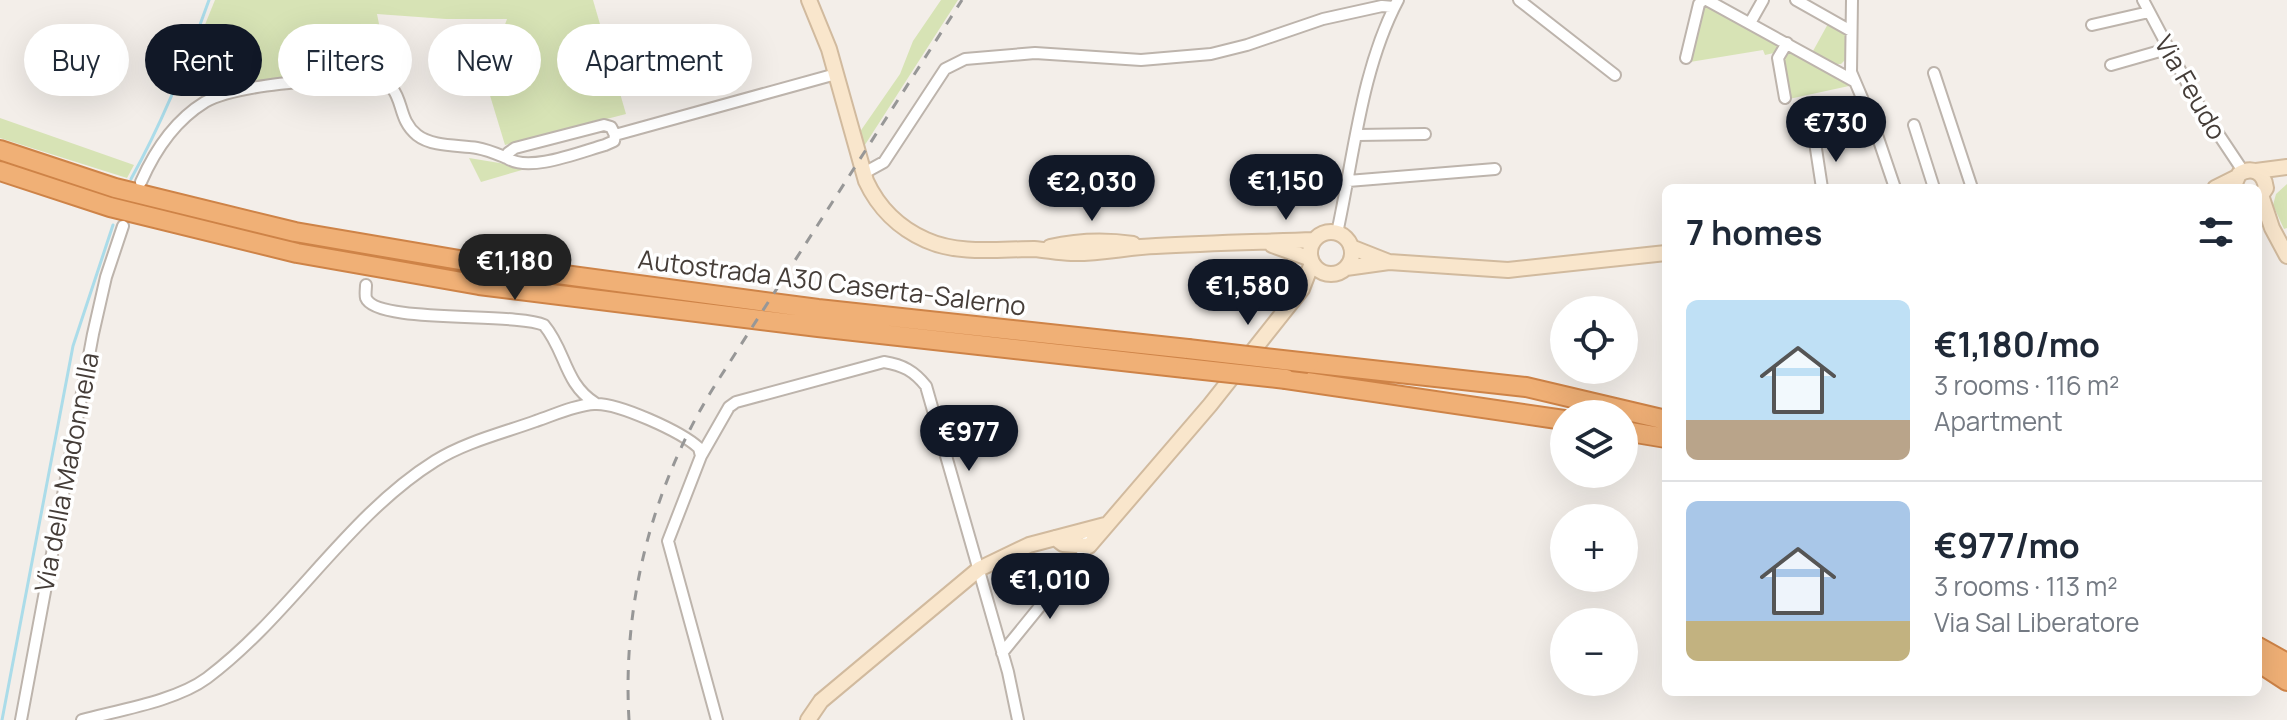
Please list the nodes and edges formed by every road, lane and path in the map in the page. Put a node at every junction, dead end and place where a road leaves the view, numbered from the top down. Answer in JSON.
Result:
{"nodes":[{"id":1,"x":809,"y":0,"type":"edge"},
{"id":2,"x":1519,"y":0,"type":"edge"},
{"id":3,"x":1705,"y":0,"type":"edge"},
{"id":4,"x":1763,"y":0,"type":"edge"},
{"id":5,"x":1796,"y":0,"type":"edge"},
{"id":6,"x":1852,"y":0,"type":"edge"},
{"id":7,"x":2143,"y":0,"type":"edge"},
{"id":8,"x":1380,"y":3,"type":"edge"},
{"id":9,"x":1396,"y":3,"type":"edge"},
{"id":10,"x":2149,"y":12,"type":"junction"},
{"id":11,"x":1750,"y":23,"type":"junction"},
{"id":12,"x":2092,"y":25,"type":"dead end"},
{"id":13,"x":1851,"y":31,"type":"junction"},
{"id":14,"x":1787,"y":43,"type":"junction"},
{"id":15,"x":2167,"y":49,"type":"junction"},
{"id":16,"x":1686,"y":58,"type":"dead end"},
{"id":17,"x":2111,"y":65,"type":"dead end"},
{"id":18,"x":1934,"y":73,"type":"dead end"},
{"id":19,"x":836,"y":74,"type":"junction"},
{"id":20,"x":1615,"y":75,"type":"dead end"},
{"id":21,"x":1854,"y":81,"type":"junction"},
{"id":22,"x":1785,"y":98,"type":"dead end"},
{"id":23,"x":1914,"y":125,"type":"dead end"},
{"id":24,"x":1827,"y":127,"type":"dead end"},
{"id":25,"x":1425,"y":134,"type":"dead end"},
{"id":26,"x":615,"y":135,"type":"junction"},
{"id":27,"x":1358,"y":135,"type":"junction"},
{"id":28,"x":0,"y":150,"type":"edge"},
{"id":29,"x":507,"y":158,"type":"junction"},
{"id":30,"x":2287,"y":167,"type":"edge"},
{"id":31,"x":1495,"y":169,"type":"dead end"},
{"id":32,"x":0,"y":171,"type":"edge"},
{"id":33,"x":2287,"y":175,"type":"edge"},
{"id":34,"x":865,"y":177,"type":"junction"},
{"id":35,"x":2242,"y":177,"type":"edge"},
{"id":36,"x":1348,"y":181,"type":"junction"},
{"id":37,"x":141,"y":182,"type":"dead end"},
{"id":38,"x":1821,"y":184,"type":"edge"},
{"id":39,"x":1894,"y":184,"type":"edge"},
{"id":40,"x":1933,"y":184,"type":"edge"},
{"id":41,"x":1971,"y":184,"type":"edge"},
{"id":42,"x":2262,"y":193,"type":"edge"},
{"id":43,"x":2262,"y":199,"type":"edge"},
{"id":44,"x":2262,"y":203,"type":"edge"},
{"id":45,"x":123,"y":226,"type":"dead end"},
{"id":46,"x":1337,"y":233,"type":"junction"},
{"id":47,"x":1314,"y":240,"type":"junction"},
{"id":48,"x":1260,"y":242,"type":"junction"},
{"id":49,"x":1351,"y":247,"type":"junction"},
{"id":50,"x":1662,"y":253,"type":"edge"},
{"id":51,"x":2287,"y":256,"type":"edge"},
{"id":52,"x":1311,"y":261,"type":"junction"},
{"id":53,"x":1389,"y":262,"type":"junction"},
{"id":54,"x":1346,"y":268,"type":"junction"},
{"id":55,"x":1328,"y":274,"type":"junction"},
{"id":56,"x":366,"y":285,"type":"dead end"},
{"id":57,"x":1302,"y":289,"type":"junction"},
{"id":58,"x":595,"y":403,"type":"junction"},
{"id":59,"x":1550,"y":418,"type":"edge"},
{"id":60,"x":1662,"y":419,"type":"edge"},
{"id":61,"x":1638,"y":433,"type":"edge"},
{"id":62,"x":1662,"y":437,"type":"edge"},
{"id":63,"x":701,"y":456,"type":"junction"},
{"id":64,"x":1105,"y":525,"type":"junction"},
{"id":65,"x":1076,"y":533,"type":"junction"},
{"id":66,"x":1059,"y":541,"type":"junction"},
{"id":67,"x":1089,"y":546,"type":"junction"},
{"id":68,"x":1071,"y":568,"type":"junction"},
{"id":69,"x":979,"y":569,"type":"junction"},
{"id":70,"x":2262,"y":649,"type":"edge"},
{"id":71,"x":1002,"y":653,"type":"junction"},
{"id":72,"x":2287,"y":663,"type":"edge"},
{"id":73,"x":2262,"y":665,"type":"edge"},
{"id":74,"x":2287,"y":681,"type":"edge"},
{"id":75,"x":21,"y":720,"type":"edge"},
{"id":76,"x":82,"y":720,"type":"edge"},
{"id":77,"x":717,"y":720,"type":"edge"},
{"id":78,"x":808,"y":720,"type":"edge"},
{"id":79,"x":1018,"y":720,"type":"edge"}],
"edges":[{"from":1,"to":19,"type":"main road"},
{"from":2,"to":20,"type":"street"},
{"from":3,"to":11,"type":"street"},
{"from":3,"to":16,"type":"street"},
{"from":4,"to":11,"type":"street"},
{"from":5,"to":13,"type":"street"},
{"from":6,"to":13,"type":"street"},
{"from":7,"to":10,"type":"street","name":"Via Feudo"},
{"from":8,"to":9,"type":"street"},
{"from":8,"to":34,"type":"street"},
{"from":9,"to":27,"type":"street"},
{"from":10,"to":12,"type":"street"},
{"from":10,"to":15,"type":"street","name":"Via Feudo"},
{"from":11,"to":14,"type":"street"},
{"from":13,"to":21,"type":"street"},
{"from":14,"to":21,"type":"street"},
{"from":14,"to":22,"type":"street"},
{"from":15,"to":17,"type":"street"},
{"from":15,"to":35,"type":"street","name":"Via Feudo"},
{"from":18,"to":41,"type":"street"},
{"from":19,"to":26,"type":"street"},
{"from":19,"to":34,"type":"main road"},
{"from":21,"to":39,"type":"street"},
{"from":23,"to":40,"type":"street"},
{"from":24,"to":38,"type":"street"},
{"from":25,"to":27,"type":"street"},
{"from":26,"to":29,"type":"street"},
{"from":26,"to":29,"type":"street"},
{"from":27,"to":36,"type":"street"},
{"from":28,"to":60,"type":"highway","name":"Autostrada A30 Caserta-Salerno","bridge":true},
{"from":29,"to":37,"type":"street"},
{"from":30,"to":35,"type":"main road"},
{"from":31,"to":36,"type":"street"},
{"from":32,"to":59,"type":"highway","name":"Autostrada A30 Caserta-Salerno","bridge":true},
{"from":33,"to":43,"type":"main road"},
{"from":34,"to":48,"type":"main road"},
{"from":35,"to":42,"type":"main road"},
{"from":36,"to":46,"type":"street"},
{"from":44,"to":51,"type":"main road"},
{"from":45,"to":75,"type":"street","name":"Via della Madonnella"},
{"from":46,"to":47,"type":"main road"},
{"from":46,"to":49,"type":"main road"},
{"from":47,"to":48,"type":"main road"},
{"from":47,"to":52,"type":"main road"},
{"from":48,"to":52,"type":"main road"},
{"from":49,"to":53,"type":"main road"},
{"from":49,"to":54,"type":"main road"},
{"from":50,"to":53,"type":"main road"},
{"from":52,"to":55,"type":"main road"},
{"from":52,"to":57,"type":"main road"},
{"from":53,"to":54,"type":"main road"},
{"from":54,"to":55,"type":"main road"},
{"from":55,"to":57,"type":"main road"},
{"from":56,"to":58,"type":"street"},
{"from":57,"to":64,"type":"main road"},
{"from":58,"to":63,"type":"street"},
{"from":58,"to":76,"type":"street"},
{"from":61,"to":62,"type":"highway"},
{"from":63,"to":69,"type":"street"},
{"from":63,"to":77,"type":"street"},
{"from":64,"to":65,"type":"main road"},
{"from":64,"to":67,"type":"main road"},
{"from":65,"to":66,"type":"main road"},
{"from":65,"to":67,"type":"street"},
{"from":66,"to":67,"type":"main road"},
{"from":66,"to":68,"type":"street"},
{"from":66,"to":69,"type":"main road"},
{"from":67,"to":68,"type":"street"},
{"from":68,"to":71,"type":"street"},
{"from":69,"to":71,"type":"street"},
{"from":69,"to":78,"type":"main road"},
{"from":70,"to":72,"type":"highway"},
{"from":71,"to":79,"type":"street"},
{"from":73,"to":74,"type":"highway"}]}
